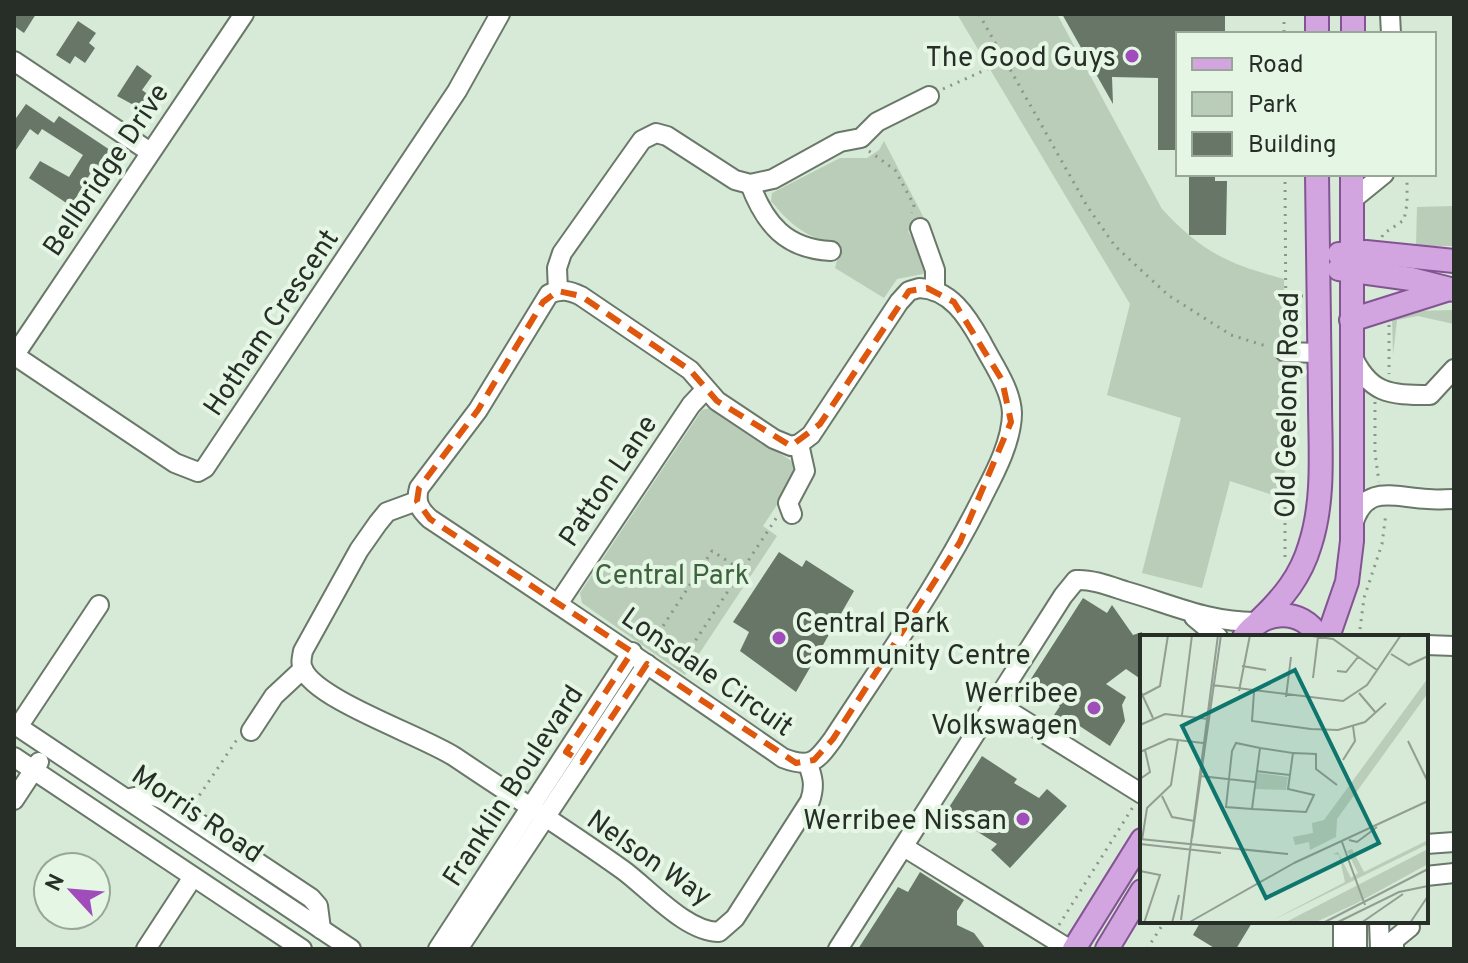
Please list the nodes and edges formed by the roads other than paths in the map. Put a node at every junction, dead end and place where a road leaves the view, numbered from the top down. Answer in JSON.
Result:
{"nodes":[{"id":1,"x":244,"y":14,"type":"edge"},
{"id":2,"x":500,"y":14,"type":"edge"},
{"id":3,"x":14,"y":61,"type":"edge"},
{"id":4,"x":929,"y":96,"type":"road end"},
{"id":5,"x":150,"y":152,"type":"junction"},
{"id":6,"x":1317,"y":176,"type":"edge"},
{"id":7,"x":1352,"y":176,"type":"edge"},
{"id":8,"x":1382,"y":176,"type":"edge"},
{"id":9,"x":750,"y":184,"type":"junction"},
{"id":10,"x":1352,"y":200,"type":"junction"},
{"id":11,"x":920,"y":228,"type":"road end"},
{"id":12,"x":831,"y":251,"type":"dead end"},
{"id":13,"x":1454,"y":261,"type":"edge"},
{"id":14,"x":1319,"y":262,"type":"junction"},
{"id":15,"x":1352,"y":262,"type":"junction"},
{"id":16,"x":1450,"y":290,"type":"edge"},
{"id":17,"x":558,"y":291,"type":"junction"},
{"id":18,"x":935,"y":291,"type":"junction"},
{"id":19,"x":1351,"y":320,"type":"junction"},
{"id":20,"x":1285,"y":352,"type":"road end"},
{"id":21,"x":1319,"y":353,"type":"junction"},
{"id":22,"x":1351,"y":353,"type":"junction"},
{"id":23,"x":14,"y":355,"type":"edge"},
{"id":24,"x":1454,"y":369,"type":"edge"},
{"id":25,"x":705,"y":390,"type":"junction"},
{"id":26,"x":799,"y":444,"type":"junction"},
{"id":27,"x":1454,"y":499,"type":"edge"},
{"id":28,"x":417,"y":501,"type":"junction"},
{"id":29,"x":790,"y":511,"type":"road end"},
{"id":30,"x":1353,"y":531,"type":"junction"},
{"id":31,"x":558,"y":604,"type":"junction"},
{"id":32,"x":99,"y":605,"type":"dead end"},
{"id":33,"x":1186,"y":610,"type":"junction"},
{"id":34,"x":1254,"y":626,"type":"edge"},
{"id":35,"x":1216,"y":635,"type":"edge"},
{"id":36,"x":1317,"y":635,"type":"edge"},
{"id":37,"x":1329,"y":635,"type":"edge"},
{"id":38,"x":1428,"y":645,"type":"edge"},
{"id":39,"x":1454,"y":646,"type":"edge"},
{"id":40,"x":640,"y":659,"type":"junction"},
{"id":41,"x":303,"y":669,"type":"junction"},
{"id":42,"x":996,"y":703,"type":"junction"},
{"id":43,"x":16,"y":725,"type":"edge"},
{"id":44,"x":253,"y":728,"type":"road end"},
{"id":45,"x":49,"y":747,"type":"junction"},
{"id":46,"x":14,"y":757,"type":"edge"},
{"id":47,"x":808,"y":764,"type":"junction"},
{"id":48,"x":34,"y":770,"type":"junction"},
{"id":49,"x":1140,"y":793,"type":"edge"},
{"id":50,"x":127,"y":799,"type":"junction"},
{"id":51,"x":14,"y":800,"type":"edge"},
{"id":52,"x":538,"y":812,"type":"junction"},
{"id":53,"x":1454,"y":842,"type":"edge"},
{"id":54,"x":1140,"y":843,"type":"edge"},
{"id":55,"x":1428,"y":844,"type":"edge"},
{"id":56,"x":904,"y":847,"type":"junction"},
{"id":57,"x":1454,"y":873,"type":"edge"},
{"id":58,"x":1428,"y":876,"type":"edge"},
{"id":59,"x":193,"y":877,"type":"junction"},
{"id":60,"x":1140,"y":894,"type":"edge"},
{"id":61,"x":478,"y":904,"type":"junction"},
{"id":62,"x":1343,"y":923,"type":"edge"},
{"id":63,"x":1357,"y":923,"type":"edge"},
{"id":64,"x":1411,"y":924,"type":"edge"},
{"id":65,"x":321,"y":929,"type":"junction"},
{"id":66,"x":1389,"y":939,"type":"edge"},
{"id":67,"x":146,"y":949,"type":"edge"},
{"id":68,"x":302,"y":949,"type":"edge"},
{"id":69,"x":351,"y":949,"type":"edge"},
{"id":70,"x":438,"y":949,"type":"edge"},
{"id":71,"x":458,"y":949,"type":"edge"},
{"id":72,"x":838,"y":949,"type":"edge"},
{"id":73,"x":1072,"y":949,"type":"edge"},
{"id":74,"x":1107,"y":949,"type":"edge"},
{"id":75,"x":1343,"y":949,"type":"edge"},
{"id":76,"x":1357,"y":949,"type":"edge"}],
"edges":[{"from":1,"to":5,"type":"street","name":"Bellbridge Drive"},
{"from":2,"to":23,"type":"street","name":"Hotham Crescent"},
{"from":3,"to":5,"type":"street"},
{"from":4,"to":9,"type":"street"},
{"from":5,"to":23,"type":"street","name":"Bellbridge Drive"},
{"from":6,"to":14,"type":"main road","name":"Old Geelong Road"},
{"from":7,"to":10,"type":"main road"},
{"from":8,"to":10,"type":"street"},
{"from":9,"to":12,"type":"street"},
{"from":9,"to":17,"type":"street"},
{"from":10,"to":15,"type":"main road"},
{"from":11,"to":18,"type":"street"},
{"from":13,"to":15,"type":"main road"},
{"from":14,"to":15,"type":"main road"},
{"from":14,"to":21,"type":"main road","name":"Old Geelong Road"},
{"from":15,"to":16,"type":"main road"},
{"from":15,"to":19,"type":"main road"},
{"from":16,"to":19,"type":"main road"},
{"from":17,"to":25,"type":"street"},
{"from":17,"to":28,"type":"street"},
{"from":18,"to":26,"type":"street"},
{"from":18,"to":47,"type":"street","name":"Lonsdale Circuit"},
{"from":19,"to":22,"type":"main road"},
{"from":20,"to":21,"type":"street"},
{"from":21,"to":34,"type":"main road","name":"Old Geelong Road"},
{"from":22,"to":24,"type":"street"},
{"from":22,"to":30,"type":"main road"},
{"from":25,"to":26,"type":"street"},
{"from":25,"to":31,"type":"street","name":"Patton Lane"},
{"from":26,"to":29,"type":"street"},
{"from":27,"to":30,"type":"street"},
{"from":28,"to":31,"type":"street","name":"Lonsdale Circuit"},
{"from":28,"to":41,"type":"street"},
{"from":30,"to":37,"type":"main road"},
{"from":31,"to":40,"type":"street","name":"Lonsdale Circuit"},
{"from":32,"to":43,"type":"street"},
{"from":33,"to":34,"type":"street"},
{"from":33,"to":35,"type":"street"},
{"from":33,"to":42,"type":"street"},
{"from":34,"to":36,"type":"main road"},
{"from":38,"to":39,"type":"street"},
{"from":40,"to":47,"type":"street","name":"Lonsdale Circuit"},
{"from":40,"to":52,"type":"street","name":"Franklin Boulevard"},
{"from":41,"to":44,"type":"street"},
{"from":41,"to":52,"type":"street"},
{"from":42,"to":49,"type":"street"},
{"from":42,"to":56,"type":"street"},
{"from":43,"to":45,"type":"street","name":"Morris Road"},
{"from":45,"to":48,"type":"street"},
{"from":45,"to":50,"type":"street","name":"Morris Road"},
{"from":46,"to":48,"type":"street","name":"Morris Road"},
{"from":47,"to":52,"type":"street","name":"Nelson Way"},
{"from":48,"to":51,"type":"street"},
{"from":48,"to":59,"type":"street","name":"Morris Road"},
{"from":50,"to":65,"type":"street","name":"Morris Road"},
{"from":50,"to":65,"type":"street"},
{"from":52,"to":61,"type":"street","name":"Franklin Boulevard"},
{"from":53,"to":55,"type":"street"},
{"from":54,"to":73,"type":"main road"},
{"from":56,"to":72,"type":"street"},
{"from":56,"to":73,"type":"street"},
{"from":57,"to":58,"type":"street"},
{"from":59,"to":67,"type":"street"},
{"from":59,"to":68,"type":"street","name":"Morris Road"},
{"from":60,"to":74,"type":"main road"},
{"from":61,"to":70,"type":"street","name":"Franklin Boulevard"},
{"from":61,"to":71,"type":"street","name":"Franklin Boulevard"},
{"from":62,"to":75,"type":"street"},
{"from":63,"to":76,"type":"street"},
{"from":64,"to":66,"type":"street"},
{"from":65,"to":69,"type":"street","name":"Morris Road"}]}
